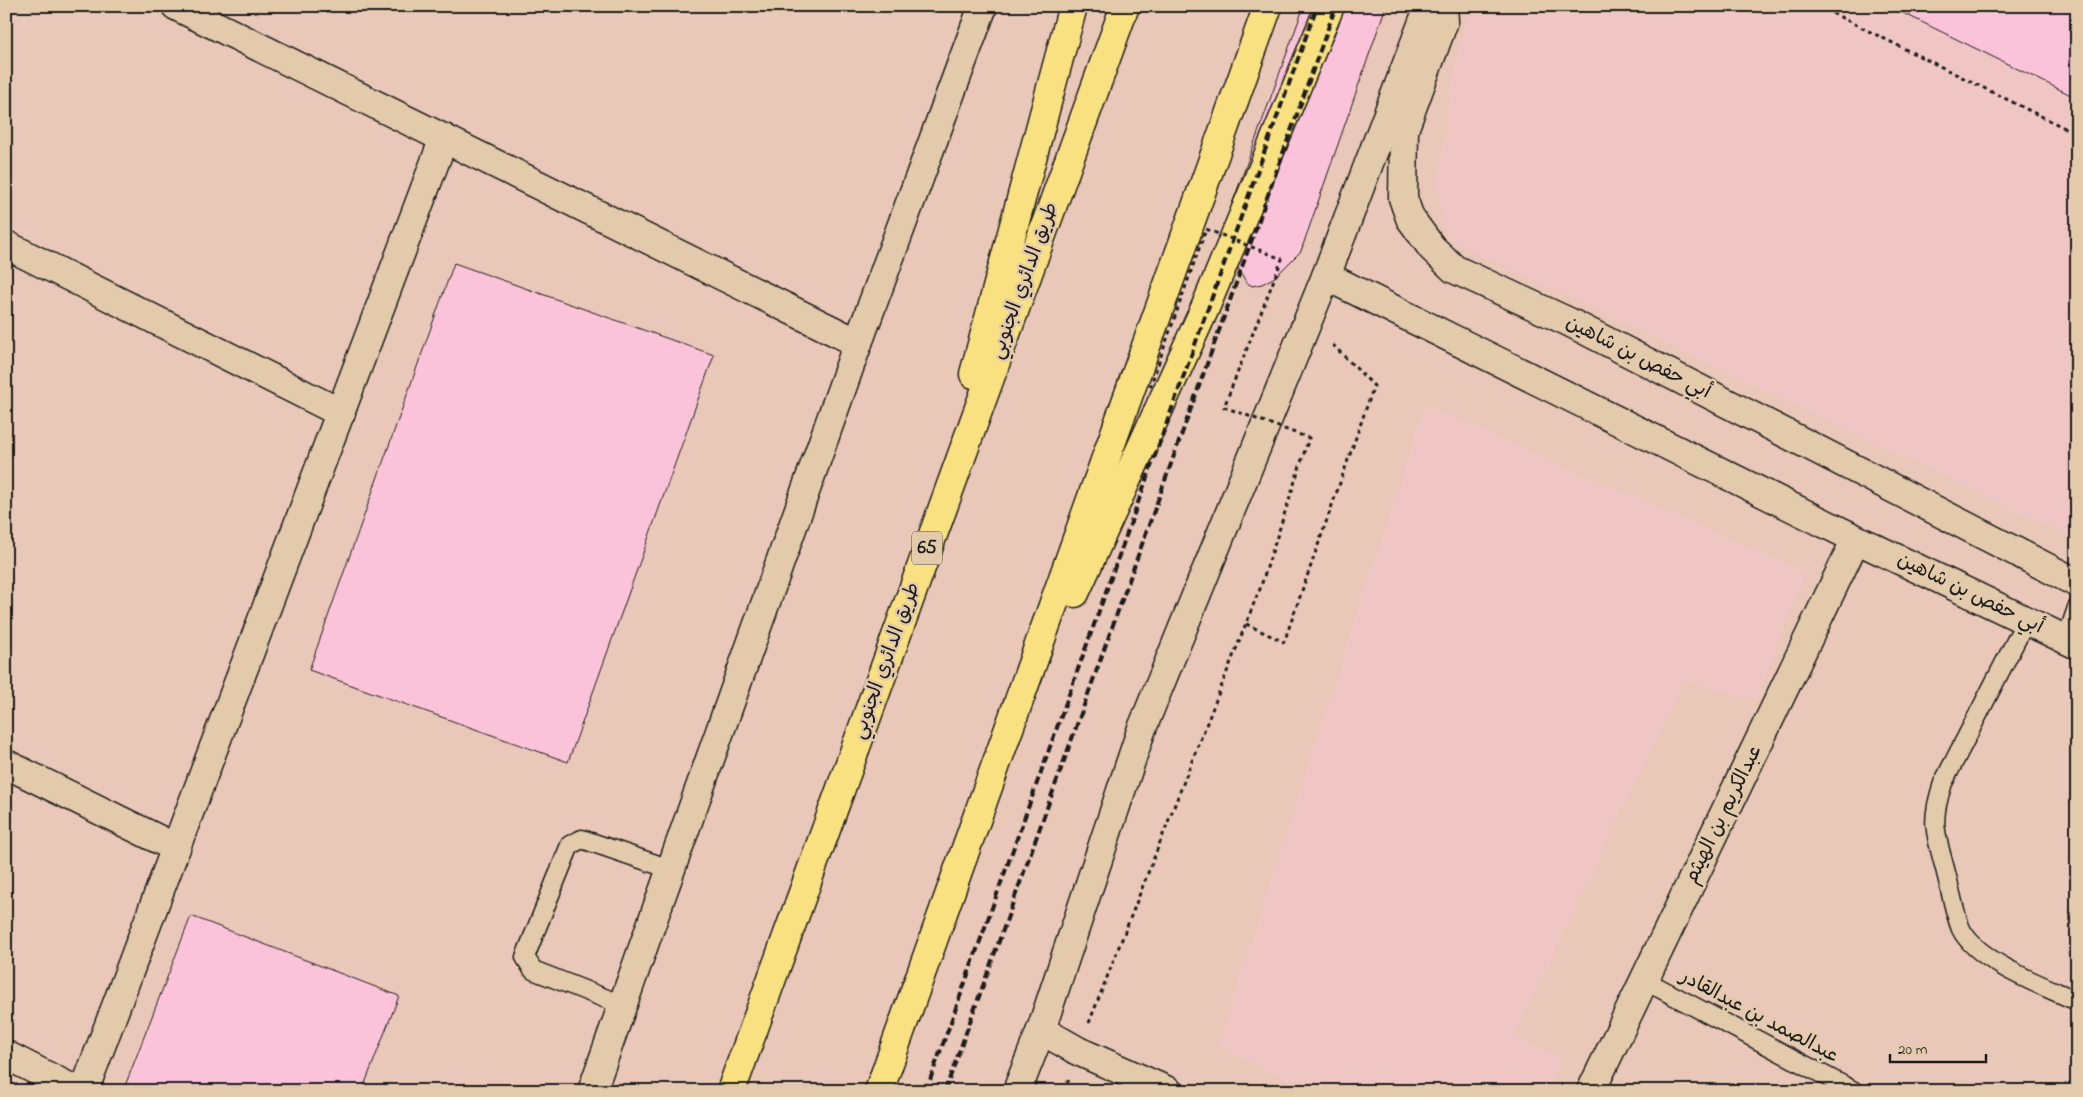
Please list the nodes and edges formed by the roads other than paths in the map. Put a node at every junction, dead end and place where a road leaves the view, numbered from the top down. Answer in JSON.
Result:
{"nodes":[{"id":1,"x":176,"y":6,"type":"edge"},
{"id":2,"x":983,"y":6,"type":"edge"},
{"id":3,"x":1073,"y":6,"type":"edge"},
{"id":4,"x":1125,"y":6,"type":"edge"},
{"id":5,"x":1268,"y":6,"type":"edge"},
{"id":6,"x":1330,"y":6,"type":"edge"},
{"id":7,"x":1429,"y":6,"type":"edge"},
{"id":8,"x":1443,"y":6,"type":"edge"},
{"id":9,"x":444,"y":138,"type":"junction"},
{"id":10,"x":6,"y":245,"type":"edge"},
{"id":11,"x":1326,"y":276,"type":"junction"},
{"id":12,"x":858,"y":344,"type":"junction"},
{"id":13,"x":341,"y":413,"type":"junction"},
{"id":14,"x":1856,"y":539,"type":"junction"},
{"id":15,"x":926,"y":552,"type":"junction"},
{"id":16,"x":2077,"y":582,"type":"edge"},
{"id":17,"x":2077,"y":608,"type":"edge"},
{"id":18,"x":2026,"y":621,"type":"junction"},
{"id":19,"x":2071,"y":643,"type":"edge"},
{"id":20,"x":6,"y":764,"type":"edge"},
{"id":21,"x":994,"y":772,"type":"junction"},
{"id":22,"x":176,"y":848,"type":"junction"},
{"id":23,"x":670,"y":869,"type":"junction"},
{"id":24,"x":1644,"y":980,"type":"junction"},
{"id":25,"x":2077,"y":1001,"type":"edge"},
{"id":26,"x":622,"y":1005,"type":"junction"},
{"id":27,"x":1041,"y":1030,"type":"junction"},
{"id":28,"x":6,"y":1055,"type":"edge"},
{"id":29,"x":77,"y":1091,"type":"edge"},
{"id":30,"x":84,"y":1091,"type":"edge"},
{"id":31,"x":592,"y":1091,"type":"edge"},
{"id":32,"x":730,"y":1091,"type":"edge"},
{"id":33,"x":879,"y":1091,"type":"edge"},
{"id":34,"x":1017,"y":1091,"type":"edge"},
{"id":35,"x":1168,"y":1091,"type":"edge"},
{"id":36,"x":1590,"y":1091,"type":"edge"},
{"id":37,"x":1854,"y":1091,"type":"edge"}],
"edges":[{"from":1,"to":9,"type":"street"},
{"from":2,"to":12,"type":"street"},
{"from":3,"to":15,"type":"highway"},
{"from":4,"to":15,"type":"highway","name":"طريق الدائري الجنوبي","number":"65"},
{"from":5,"to":21,"type":"highway"},
{"from":6,"to":21,"type":"highway"},
{"from":7,"to":11,"type":"street"},
{"from":8,"to":16,"type":"street","name":"أبي حفص بن شاهين"},
{"from":9,"to":12,"type":"street"},
{"from":9,"to":13,"type":"street"},
{"from":10,"to":13,"type":"street"},
{"from":11,"to":14,"type":"street","name":"أبي حفص بن شاهين"},
{"from":11,"to":27,"type":"street"},
{"from":12,"to":23,"type":"street"},
{"from":13,"to":22,"type":"street"},
{"from":14,"to":18,"type":"street","name":"أبي حفص بن شاهين"},
{"from":14,"to":24,"type":"street","name":"عبدالكريم بن الهيثم"},
{"from":15,"to":32,"type":"highway","name":"طريق الدائري الجنوبي","number":"65"},
{"from":17,"to":19,"type":"lane"},
{"from":18,"to":19,"type":"street","name":"أبي حفص بن شاهين"},
{"from":18,"to":25,"type":"lane"},
{"from":20,"to":22,"type":"street"},
{"from":21,"to":33,"type":"highway"},
{"from":22,"to":30,"type":"street"},
{"from":23,"to":26,"type":"street"},
{"from":23,"to":26,"type":"lane"},
{"from":24,"to":36,"type":"street","name":"عبدالكريم بن الهيثم"},
{"from":24,"to":37,"type":"lane","name":"عبدالصمد بن عبدالقادر"},
{"from":26,"to":31,"type":"street"},
{"from":27,"to":34,"type":"street"},
{"from":27,"to":35,"type":"street"},
{"from":28,"to":29,"type":"street"}]}
